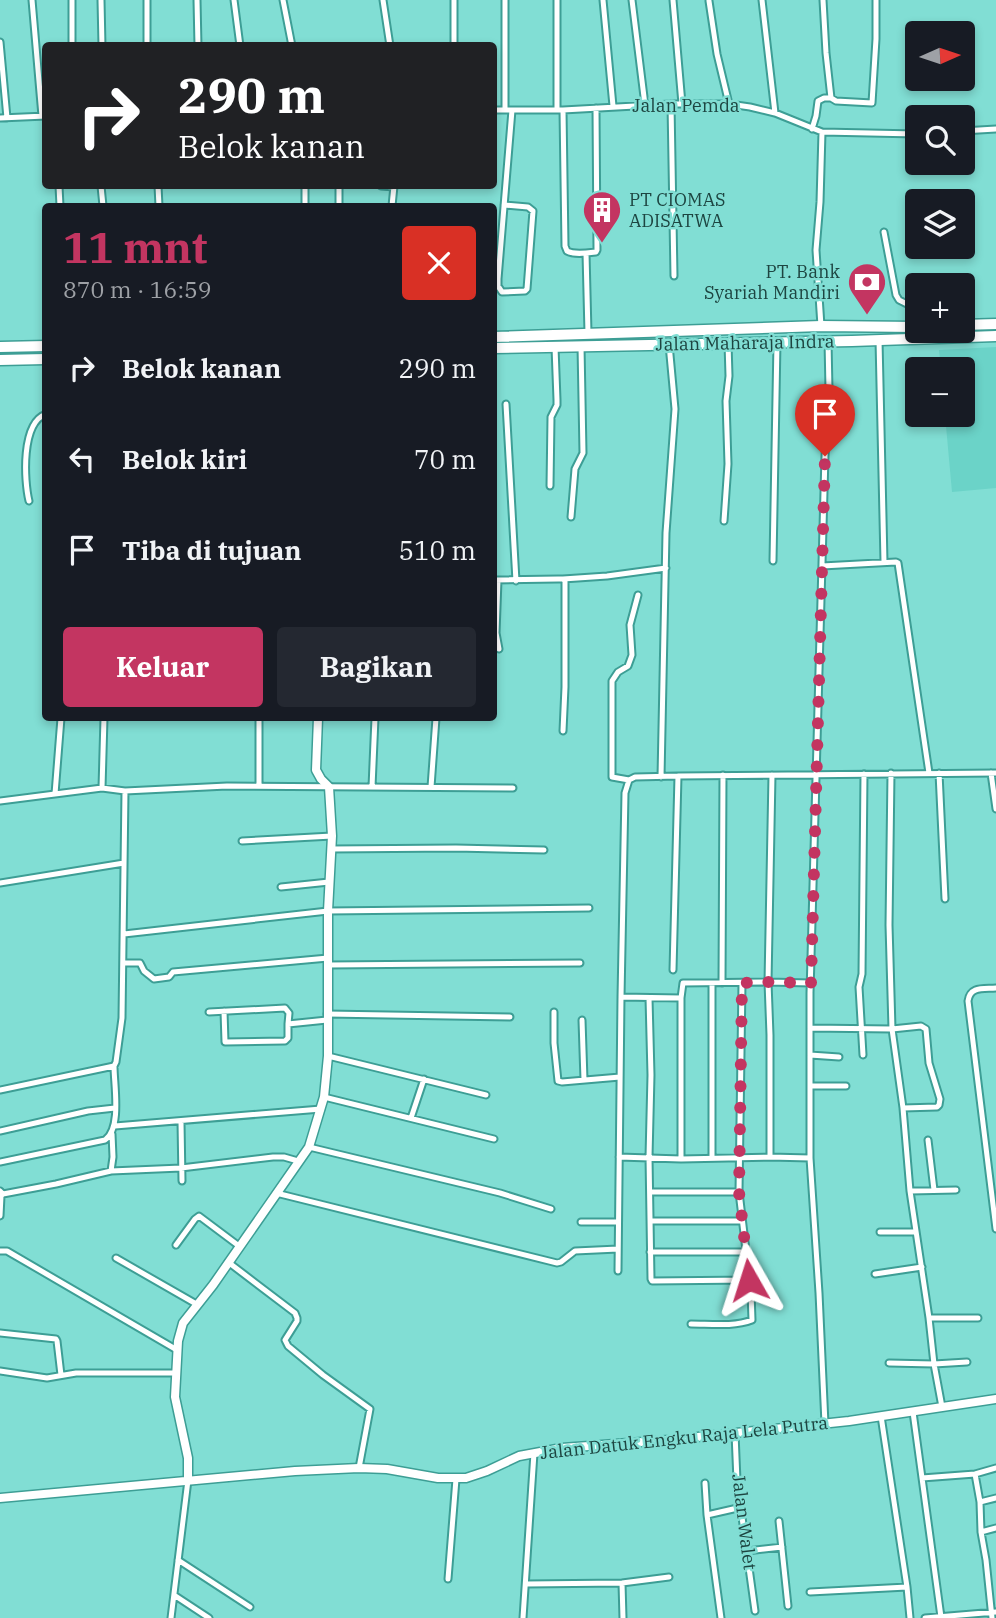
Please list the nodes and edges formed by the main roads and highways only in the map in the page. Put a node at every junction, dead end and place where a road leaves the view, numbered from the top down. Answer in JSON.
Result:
{"nodes":[{"id":1,"x":996,"y":324,"type":"edge"},
{"id":2,"x":905,"y":325,"type":"edge"},
{"id":3,"x":975,"y":325,"type":"edge"},
{"id":4,"x":996,"y":335,"type":"edge"},
{"id":5,"x":497,"y":337,"type":"edge"},
{"id":6,"x":42,"y":346,"type":"edge"},
{"id":7,"x":0,"y":347,"type":"edge"},
{"id":8,"x":497,"y":348,"type":"edge"},
{"id":9,"x":42,"y":359,"type":"edge"},
{"id":10,"x":0,"y":360,"type":"edge"}],
"edges":[{"from":1,"to":3,"type":"highway"},
{"from":2,"to":5,"type":"highway","name":"Jalan Maharaja Indra"},
{"from":4,"to":8,"type":"highway","name":"Jalan Maharaja Indra"},
{"from":6,"to":7,"type":"highway"},
{"from":9,"to":10,"type":"highway"}]}
